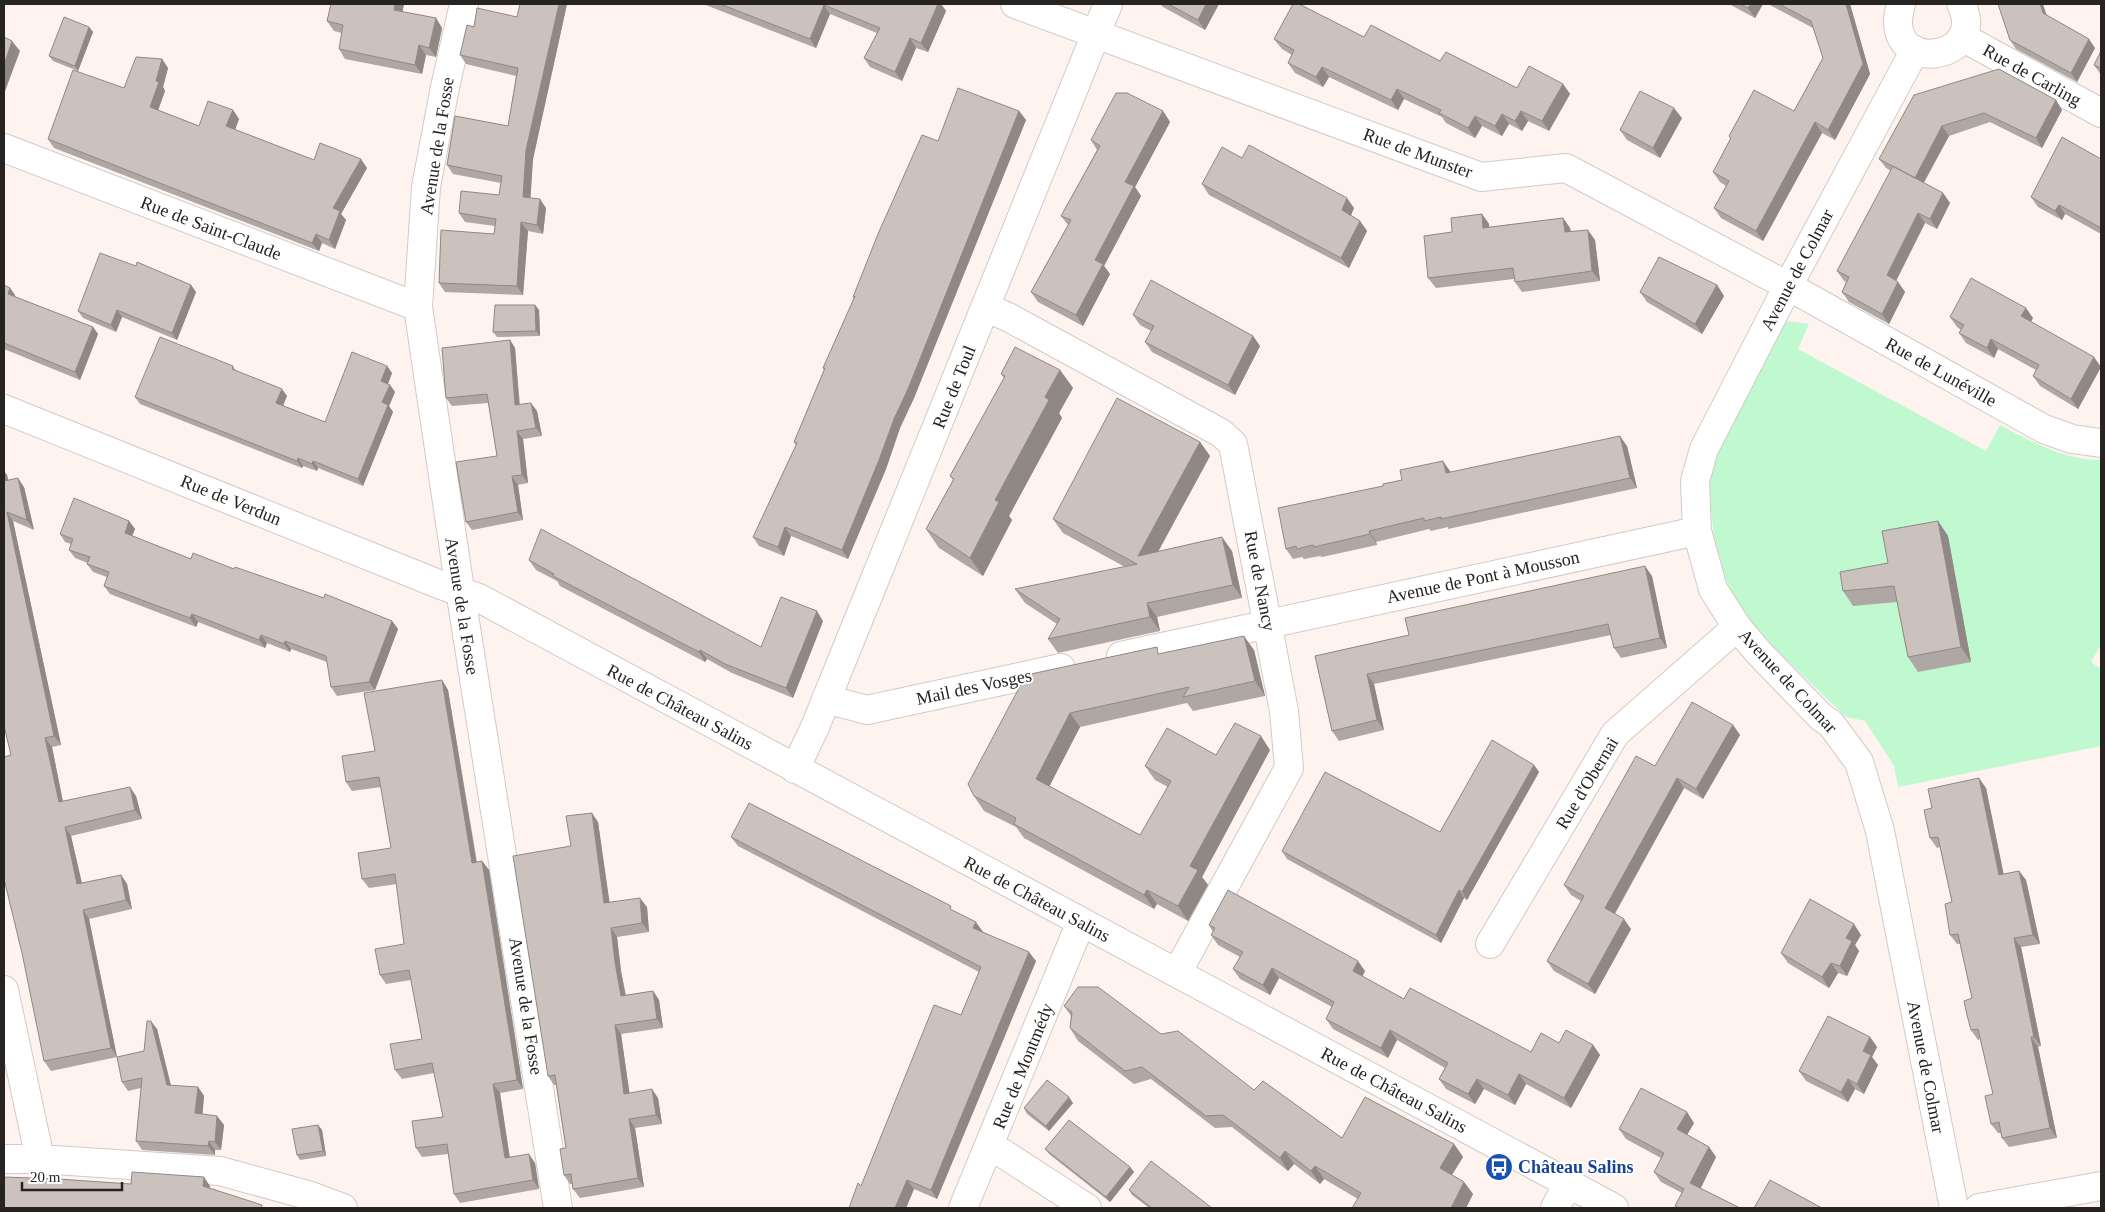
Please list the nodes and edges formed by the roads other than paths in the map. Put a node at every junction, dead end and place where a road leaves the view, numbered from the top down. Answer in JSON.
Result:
{"nodes":[{"id":1,"x":464,"y":4,"type":"edge"},
{"id":2,"x":1015,"y":4,"type":"edge"},
{"id":3,"x":1108,"y":4,"type":"edge"},
{"id":4,"x":1901,"y":4,"type":"edge"},
{"id":5,"x":1961,"y":4,"type":"edge"},
{"id":6,"x":1096,"y":34,"type":"junction"},
{"id":7,"x":1962,"y":38,"type":"junction"},
{"id":8,"x":1915,"y":50,"type":"junction"},
{"id":9,"x":2101,"y":113,"type":"edge"},
{"id":10,"x":4,"y":148,"type":"edge"},
{"id":11,"x":1788,"y":286,"type":"junction"},
{"id":12,"x":418,"y":307,"type":"junction"},
{"id":13,"x":986,"y":308,"type":"junction"},
{"id":14,"x":4,"y":408,"type":"edge"},
{"id":15,"x":2101,"y":443,"type":"edge"},
{"id":16,"x":1697,"y":531,"type":"junction"},
{"id":17,"x":460,"y":590,"type":"junction"},
{"id":18,"x":1268,"y":623,"type":"junction"},
{"id":19,"x":1737,"y":627,"type":"junction"},
{"id":20,"x":826,"y":698,"type":"junction"},
{"id":21,"x":795,"y":769,"type":"junction"},
{"id":22,"x":1081,"y":922,"type":"junction"},
{"id":23,"x":1490,"y":944,"type":"dead end"},
{"id":24,"x":1177,"y":973,"type":"junction"},
{"id":25,"x":4,"y":990,"type":"edge"},
{"id":26,"x":990,"y":1145,"type":"junction"},
{"id":27,"x":4,"y":1159,"type":"edge"},
{"id":28,"x":40,"y":1159,"type":"junction"},
{"id":29,"x":1568,"y":1183,"type":"junction"},
{"id":30,"x":2101,"y":1186,"type":"edge"},
{"id":31,"x":343,"y":1208,"type":"edge"},
{"id":32,"x":558,"y":1208,"type":"edge"},
{"id":33,"x":963,"y":1208,"type":"edge"},
{"id":34,"x":1087,"y":1208,"type":"edge"},
{"id":35,"x":1555,"y":1208,"type":"edge"},
{"id":36,"x":1614,"y":1208,"type":"edge"},
{"id":37,"x":1954,"y":1208,"type":"edge"},
{"id":38,"x":1979,"y":1208,"type":"edge"}],
"edges":[{"from":1,"to":12,"type":"street","name":"Avenue de la Fosse"},
{"from":2,"to":6,"type":"street","name":"Rue de Munster"},
{"from":3,"to":6,"type":"street","name":"Rue de Toul"},
{"from":4,"to":8,"type":"street"},
{"from":5,"to":7,"type":"street"},
{"from":6,"to":11,"type":"street","name":"Rue de Munster"},
{"from":6,"to":13,"type":"street","name":"Rue de Toul"},
{"from":7,"to":8,"type":"street"},
{"from":7,"to":9,"type":"street","name":"Rue de Carling"},
{"from":8,"to":11,"type":"street","name":"Avenue de Colmar"},
{"from":10,"to":12,"type":"street","name":"Rue de Saint-Claude"},
{"from":11,"to":15,"type":"street","name":"Rue de Lunéville"},
{"from":11,"to":16,"type":"street","name":"Avenue de Colmar"},
{"from":12,"to":17,"type":"street","name":"Avenue de la Fosse"},
{"from":13,"to":18,"type":"street","name":"Rue de Nancy"},
{"from":13,"to":20,"type":"street","name":"Rue de Toul"},
{"from":14,"to":17,"type":"street","name":"Rue de Verdun"},
{"from":16,"to":18,"type":"street","name":"Avenue de Pont à Mousson"},
{"from":16,"to":19,"type":"street","name":"Avenue de Colmar"},
{"from":17,"to":21,"type":"street","name":"Rue de Château Salins"},
{"from":17,"to":32,"type":"street","name":"Avenue de la Fosse"},
{"from":18,"to":20,"type":"street","name":"Mail des Vosges"},
{"from":18,"to":24,"type":"street","name":"Rue de Nancy"},
{"from":19,"to":23,"type":"street","name":"Rue d'Obernai"},
{"from":19,"to":37,"type":"street","name":"Avenue de Colmar"},
{"from":20,"to":21,"type":"street","name":"Rue de Toul"},
{"from":21,"to":22,"type":"street","name":"Rue de Château Salins"},
{"from":22,"to":24,"type":"street","name":"Rue de Château Salins"},
{"from":22,"to":26,"type":"street","name":"Rue de Montmédy"},
{"from":24,"to":29,"type":"street","name":"Rue de Château Salins"},
{"from":25,"to":28,"type":"street"},
{"from":26,"to":33,"type":"street","name":"Rue de Montmédy"},
{"from":26,"to":34,"type":"street"},
{"from":27,"to":28,"type":"street"},
{"from":28,"to":31,"type":"street"},
{"from":29,"to":35,"type":"street"},
{"from":29,"to":36,"type":"street","name":"Rue de Château Salins"},
{"from":30,"to":38,"type":"street"}]}
